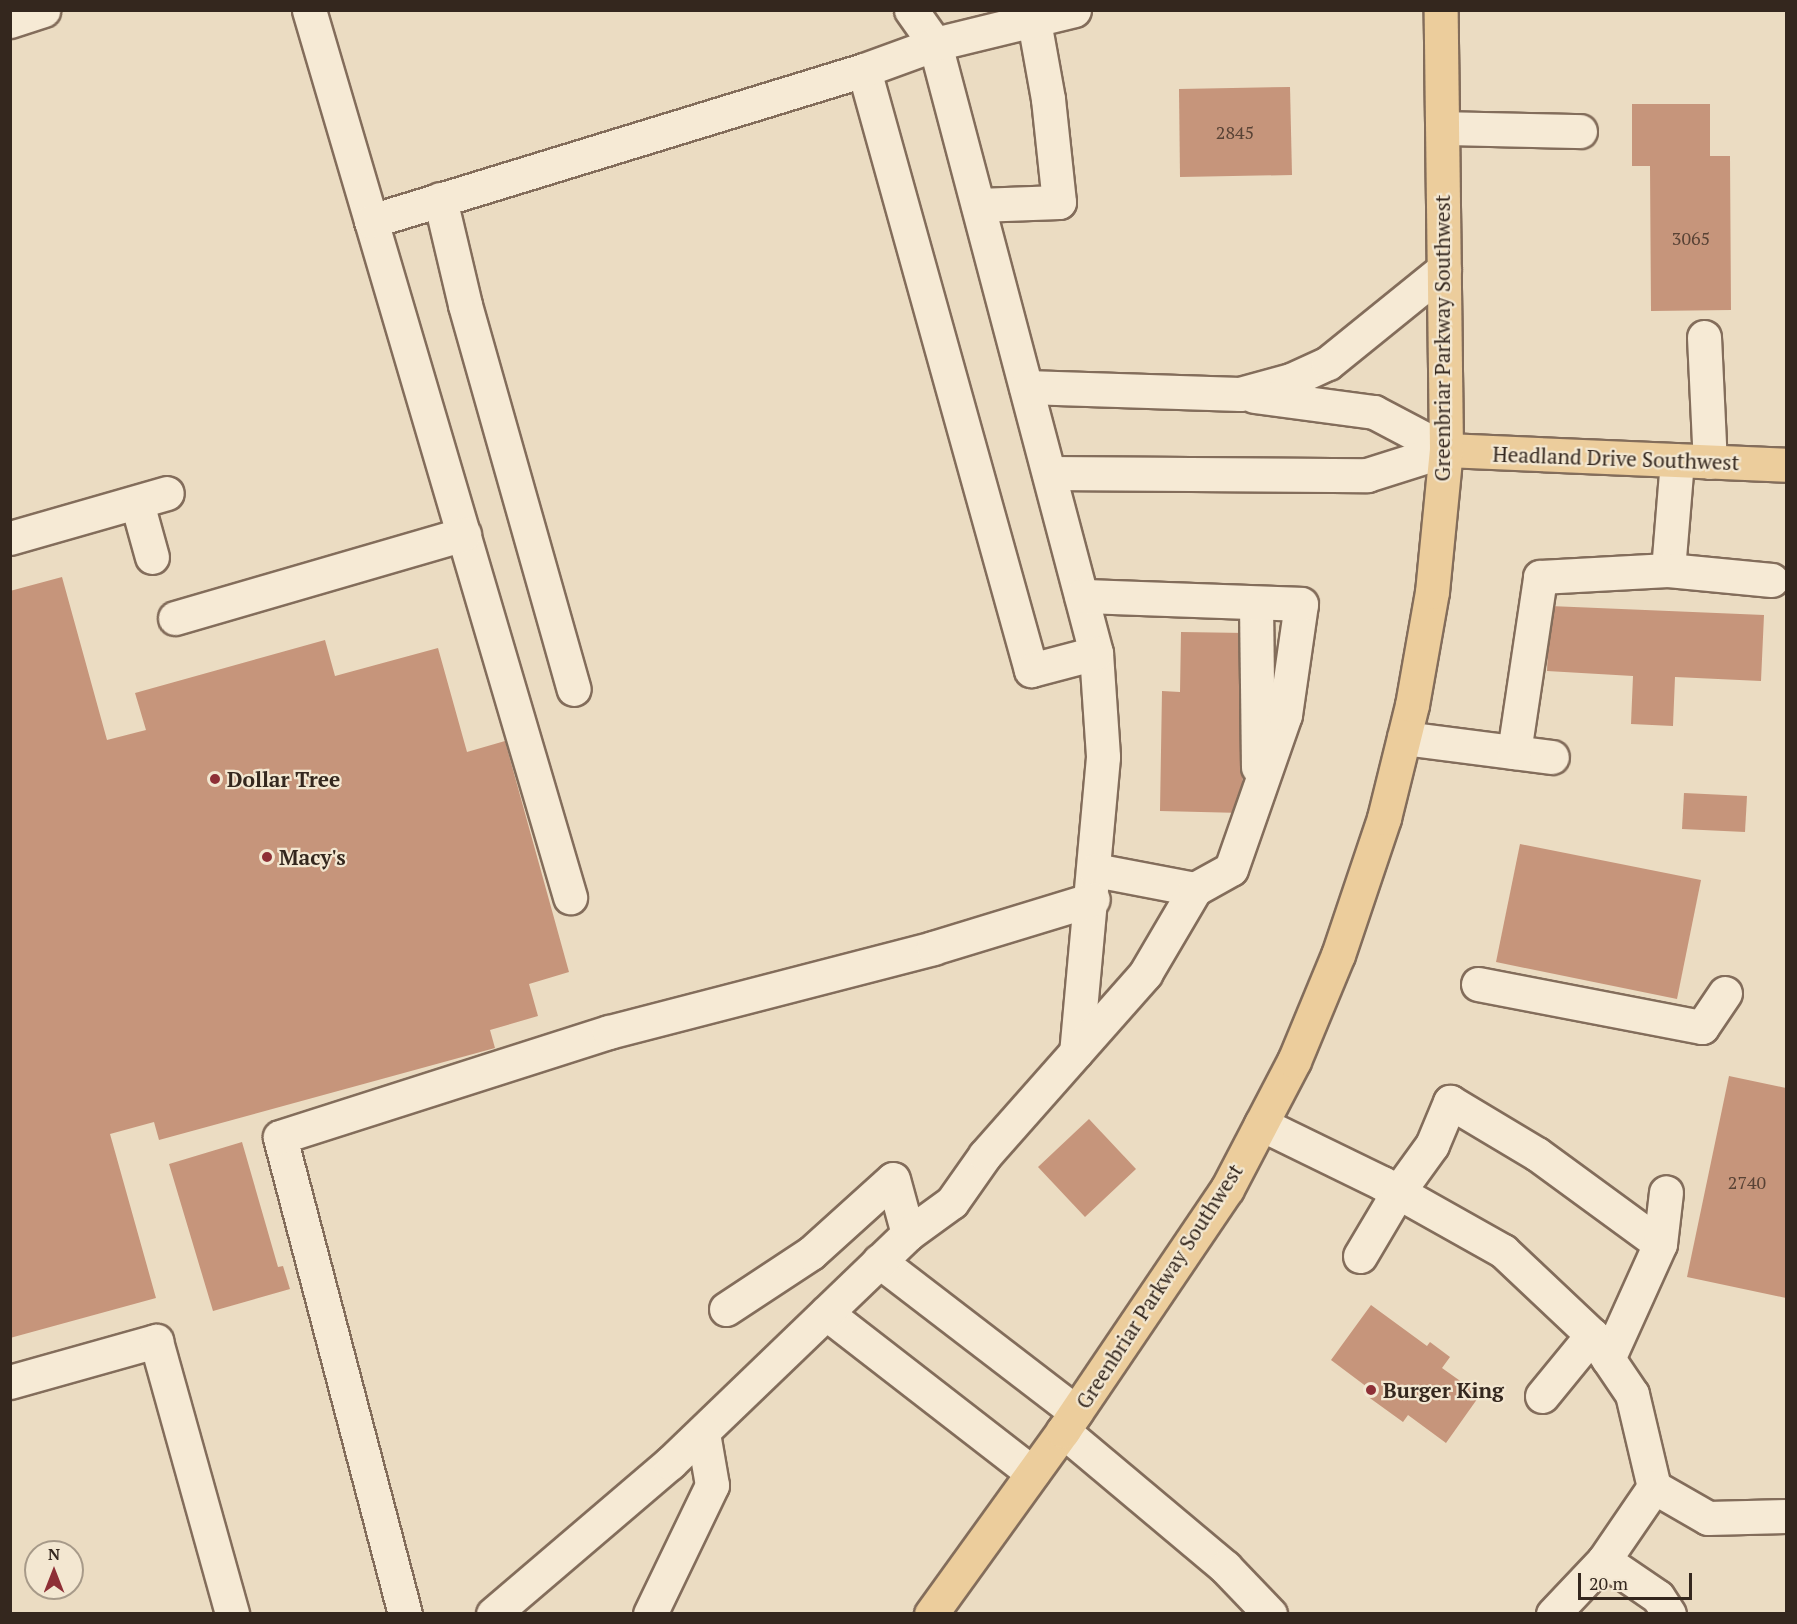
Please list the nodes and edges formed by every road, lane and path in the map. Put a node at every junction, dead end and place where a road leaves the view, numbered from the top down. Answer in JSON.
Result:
{"nodes":[{"id":1,"x":43,"y":10,"type":"edge"},
{"id":2,"x":309,"y":10,"type":"edge"},
{"id":3,"x":911,"y":10,"type":"edge"},
{"id":4,"x":1074,"y":10,"type":"edge"},
{"id":5,"x":1441,"y":10,"type":"edge"},
{"id":6,"x":1033,"y":15,"type":"edge"},
{"id":7,"x":10,"y":21,"type":"edge"},
{"id":8,"x":935,"y":44,"type":"junction"},
{"id":9,"x":864,"y":70,"type":"junction"},
{"id":10,"x":1443,"y":128,"type":"junction"},
{"id":11,"x":1580,"y":131,"type":"dead end"},
{"id":12,"x":440,"y":199,"type":"junction"},
{"id":13,"x":978,"y":205,"type":"junction"},
{"id":14,"x":371,"y":221,"type":"junction"},
{"id":15,"x":1444,"y":269,"type":"junction"},
{"id":16,"x":1704,"y":338,"type":"dead end"},
{"id":17,"x":1026,"y":387,"type":"junction"},
{"id":18,"x":1240,"y":394,"type":"junction"},
{"id":19,"x":1446,"y":450,"type":"junction"},
{"id":20,"x":1677,"y":460,"type":"junction"},
{"id":21,"x":1710,"y":462,"type":"junction"},
{"id":22,"x":1786,"y":465,"type":"edge"},
{"id":23,"x":1049,"y":473,"type":"junction"},
{"id":24,"x":464,"y":534,"type":"junction"},
{"id":25,"x":10,"y":538,"type":"edge"},
{"id":26,"x":152,"y":557,"type":"dead end"},
{"id":27,"x":1668,"y":570,"type":"junction"},
{"id":28,"x":1772,"y":580,"type":"dead end"},
{"id":29,"x":1081,"y":596,"type":"junction"},
{"id":30,"x":1256,"y":603,"type":"junction"},
{"id":31,"x":175,"y":618,"type":"dead end"},
{"id":32,"x":1096,"y":653,"type":"junction"},
{"id":33,"x":574,"y":689,"type":"dead end"},
{"id":34,"x":1404,"y":738,"type":"junction"},
{"id":35,"x":1514,"y":752,"type":"junction"},
{"id":36,"x":1552,"y":757,"type":"dead end"},
{"id":37,"x":1258,"y":790,"type":"junction"},
{"id":38,"x":1094,"y":884,"type":"junction"},
{"id":39,"x":1195,"y":889,"type":"junction"},
{"id":40,"x":570,"y":897,"type":"dead end"},
{"id":41,"x":1478,"y":984,"type":"dead end"},
{"id":42,"x":1725,"y":993,"type":"dead end"},
{"id":43,"x":1076,"y":1052,"type":"junction"},
{"id":44,"x":1261,"y":1124,"type":"junction"},
{"id":45,"x":1398,"y":1192,"type":"junction"},
{"id":46,"x":1666,"y":1192,"type":"dead end"},
{"id":47,"x":908,"y":1234,"type":"junction"},
{"id":48,"x":1660,"y":1244,"type":"junction"},
{"id":49,"x":1360,"y":1256,"type":"dead end"},
{"id":50,"x":879,"y":1261,"type":"junction"},
{"id":51,"x":726,"y":1309,"type":"dead end"},
{"id":52,"x":826,"y":1313,"type":"junction"},
{"id":53,"x":1600,"y":1347,"type":"junction"},
{"id":54,"x":10,"y":1382,"type":"edge"},
{"id":55,"x":1542,"y":1396,"type":"dead end"},
{"id":56,"x":1069,"y":1421,"type":"junction"},
{"id":57,"x":703,"y":1432,"type":"junction"},
{"id":58,"x":1032,"y":1473,"type":"junction"},
{"id":59,"x":1654,"y":1487,"type":"junction"},
{"id":60,"x":1786,"y":1516,"type":"edge"},
{"id":61,"x":1604,"y":1560,"type":"junction"},
{"id":62,"x":232,"y":1614,"type":"edge"},
{"id":63,"x":405,"y":1614,"type":"edge"},
{"id":64,"x":493,"y":1614,"type":"edge"},
{"id":65,"x":650,"y":1614,"type":"edge"},
{"id":66,"x":931,"y":1614,"type":"edge"},
{"id":67,"x":1270,"y":1614,"type":"edge"},
{"id":68,"x":1553,"y":1614,"type":"edge"},
{"id":69,"x":1670,"y":1614,"type":"edge"}],
"edges":[{"from":1,"to":7,"type":"street"},
{"from":2,"to":14,"type":"street"},
{"from":3,"to":8,"type":"street"},
{"from":4,"to":6,"type":"street"},
{"from":5,"to":10,"type":"main road","name":"Greenbriar Parkway Southwest"},
{"from":6,"to":8,"type":"street"},
{"from":6,"to":13,"type":"street"},
{"from":8,"to":9,"type":"street"},
{"from":8,"to":13,"type":"street"},
{"from":9,"to":12,"type":"street"},
{"from":9,"to":32,"type":"street"},
{"from":10,"to":11,"type":"street"},
{"from":10,"to":15,"type":"main road","name":"Greenbriar Parkway Southwest"},
{"from":12,"to":14,"type":"street"},
{"from":12,"to":33,"type":"street"},
{"from":13,"to":17,"type":"street"},
{"from":14,"to":24,"type":"street"},
{"from":15,"to":18,"type":"street"},
{"from":15,"to":19,"type":"main road","name":"Greenbriar Parkway Southwest"},
{"from":16,"to":21,"type":"street"},
{"from":17,"to":18,"type":"street"},
{"from":17,"to":23,"type":"street"},
{"from":18,"to":19,"type":"street"},
{"from":19,"to":20,"type":"main road","name":"Headland Drive Southwest"},
{"from":19,"to":23,"type":"street"},
{"from":19,"to":34,"type":"main road","name":"Greenbriar Parkway Southwest"},
{"from":20,"to":21,"type":"main road","name":"Headland Drive Southwest"},
{"from":20,"to":27,"type":"street"},
{"from":21,"to":22,"type":"main road","name":"Headland Drive Southwest"},
{"from":23,"to":29,"type":"street"},
{"from":24,"to":31,"type":"street"},
{"from":24,"to":40,"type":"street"},
{"from":25,"to":26,"type":"street"},
{"from":27,"to":28,"type":"street"},
{"from":27,"to":35,"type":"street"},
{"from":29,"to":30,"type":"street"},
{"from":29,"to":32,"type":"street"},
{"from":30,"to":37,"type":"street"},
{"from":30,"to":37,"type":"street"},
{"from":32,"to":38,"type":"street"},
{"from":34,"to":35,"type":"street"},
{"from":34,"to":44,"type":"main road","name":"Greenbriar Parkway Southwest"},
{"from":35,"to":36,"type":"street"},
{"from":37,"to":39,"type":"street"},
{"from":38,"to":39,"type":"street"},
{"from":38,"to":43,"type":"street"},
{"from":38,"to":63,"type":"street"},
{"from":39,"to":43,"type":"street"},
{"from":41,"to":42,"type":"street"},
{"from":43,"to":47,"type":"street"},
{"from":44,"to":45,"type":"street"},
{"from":44,"to":56,"type":"main road","name":"Greenbriar Parkway Southwest"},
{"from":45,"to":48,"type":"street"},
{"from":45,"to":49,"type":"street"},
{"from":45,"to":53,"type":"street"},
{"from":46,"to":48,"type":"street"},
{"from":47,"to":50,"type":"street"},
{"from":47,"to":51,"type":"street"},
{"from":48,"to":53,"type":"street"},
{"from":50,"to":52,"type":"street"},
{"from":50,"to":56,"type":"street"},
{"from":52,"to":57,"type":"street"},
{"from":52,"to":58,"type":"street"},
{"from":53,"to":55,"type":"street"},
{"from":53,"to":59,"type":"street"},
{"from":54,"to":62,"type":"street"},
{"from":56,"to":58,"type":"main road","name":"Greenbriar Parkway Southwest"},
{"from":56,"to":67,"type":"street"},
{"from":57,"to":64,"type":"street"},
{"from":57,"to":65,"type":"street"},
{"from":58,"to":66,"type":"main road","name":"Greenbriar Parkway Southwest"},
{"from":59,"to":60,"type":"street"},
{"from":59,"to":61,"type":"street"},
{"from":61,"to":68,"type":"street"},
{"from":61,"to":69,"type":"street"}]}
